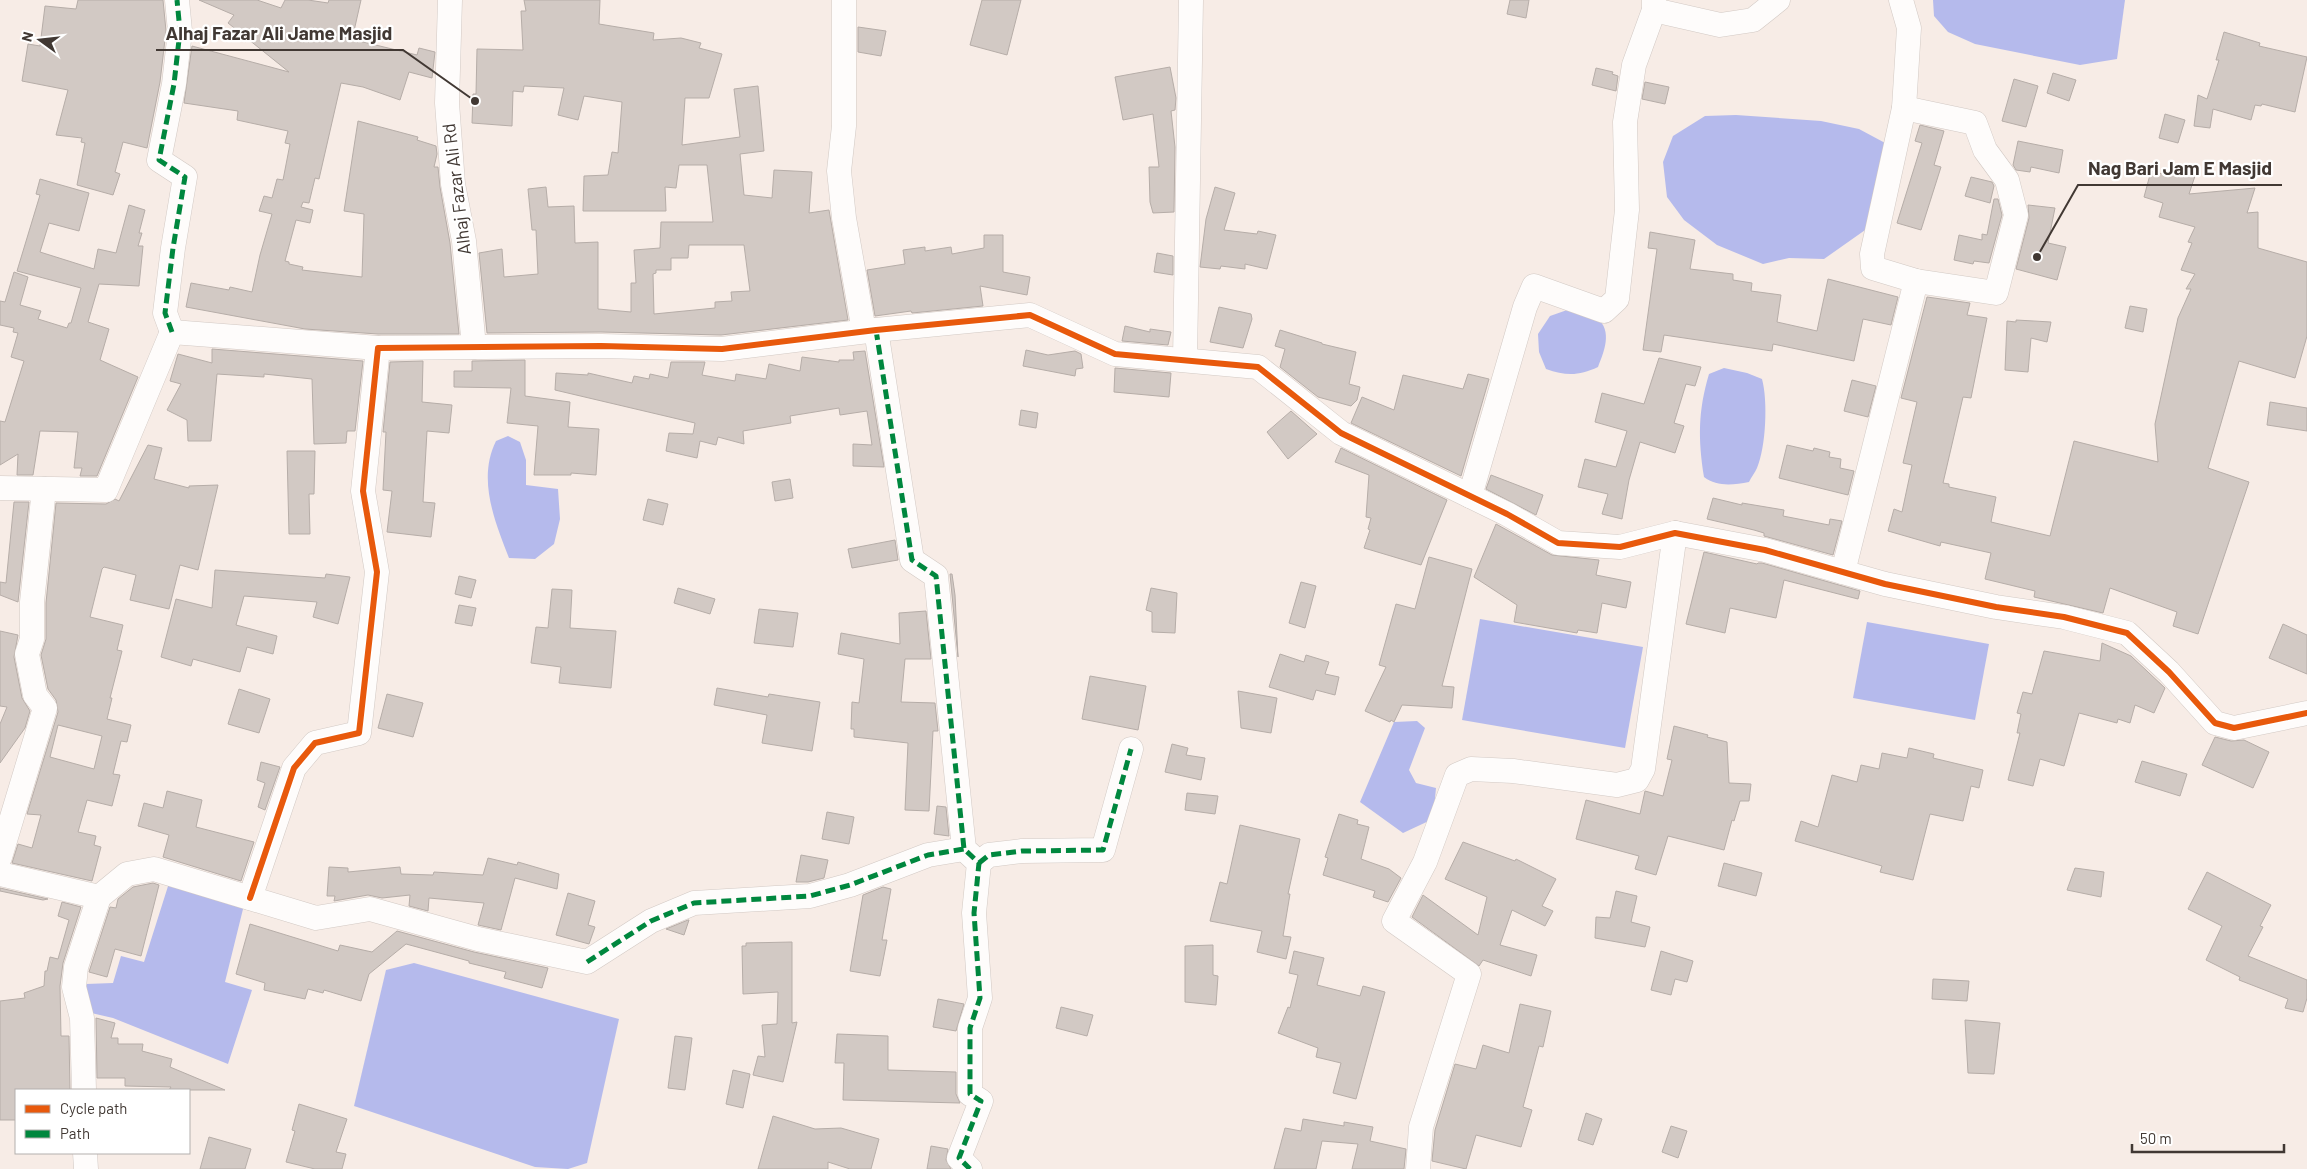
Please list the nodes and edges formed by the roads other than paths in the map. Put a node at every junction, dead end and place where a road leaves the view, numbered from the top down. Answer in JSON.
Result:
{"nodes":[{"id":1,"x":177,"y":0,"type":"edge"},
{"id":2,"x":450,"y":0,"type":"edge"},
{"id":3,"x":844,"y":0,"type":"edge"},
{"id":4,"x":1191,"y":0,"type":"edge"},
{"id":5,"x":1778,"y":0,"type":"edge"},
{"id":6,"x":1901,"y":0,"type":"edge"},
{"id":7,"x":1654,"y":5,"type":"edge"},
{"id":8,"x":1904,"y":108,"type":"junction"},
{"id":9,"x":1916,"y":281,"type":"junction"},
{"id":10,"x":870,"y":330,"type":"junction"},
{"id":11,"x":172,"y":332,"type":"junction"},
{"id":12,"x":474,"y":347,"type":"junction"},
{"id":13,"x":378,"y":348,"type":"junction"},
{"id":14,"x":1185,"y":360,"type":"junction"},
{"id":15,"x":0,"y":488,"type":"edge"},
{"id":16,"x":44,"y":489,"type":"junction"},
{"id":17,"x":1470,"y":496,"type":"junction"},
{"id":18,"x":1675,"y":533,"type":"junction"},
{"id":19,"x":1843,"y":572,"type":"junction"},
{"id":20,"x":2307,"y":713,"type":"edge"},
{"id":21,"x":1131,"y":749,"type":"dead end"},
{"id":22,"x":972,"y":856,"type":"junction"},
{"id":23,"x":0,"y":857,"type":"edge"},
{"id":24,"x":0,"y":874,"type":"edge"},
{"id":25,"x":99,"y":897,"type":"junction"},
{"id":26,"x":250,"y":898,"type":"junction"},
{"id":27,"x":84,"y":1089,"type":"edge"},
{"id":28,"x":86,"y":1154,"type":"edge"},
{"id":29,"x":86,"y":1169,"type":"edge"},
{"id":30,"x":970,"y":1169,"type":"edge"},
{"id":31,"x":1418,"y":1169,"type":"edge"}],
"edges":[{"from":1,"to":11,"type":"street"},
{"from":2,"to":12,"type":"street","name":"Alhaj Fazar Ali Rd"},
{"from":3,"to":10,"type":"street"},
{"from":4,"to":14,"type":"street"},
{"from":5,"to":7,"type":"street"},
{"from":6,"to":8,"type":"street"},
{"from":7,"to":17,"type":"street"},
{"from":8,"to":9,"type":"street"},
{"from":8,"to":9,"type":"street"},
{"from":9,"to":19,"type":"street"},
{"from":10,"to":12,"type":"street"},
{"from":10,"to":14,"type":"street"},
{"from":10,"to":22,"type":"street"},
{"from":11,"to":13,"type":"street"},
{"from":11,"to":16,"type":"street"},
{"from":12,"to":13,"type":"street"},
{"from":13,"to":26,"type":"street"},
{"from":14,"to":17,"type":"street"},
{"from":15,"to":16,"type":"street"},
{"from":16,"to":23,"type":"street"},
{"from":17,"to":18,"type":"street"},
{"from":18,"to":19,"type":"street"},
{"from":18,"to":31,"type":"street"},
{"from":19,"to":20,"type":"street"},
{"from":21,"to":22,"type":"street"},
{"from":22,"to":26,"type":"street"},
{"from":22,"to":30,"type":"street"},
{"from":24,"to":25,"type":"street"},
{"from":25,"to":26,"type":"street"},
{"from":25,"to":27,"type":"street"},
{"from":28,"to":29,"type":"street"}]}
